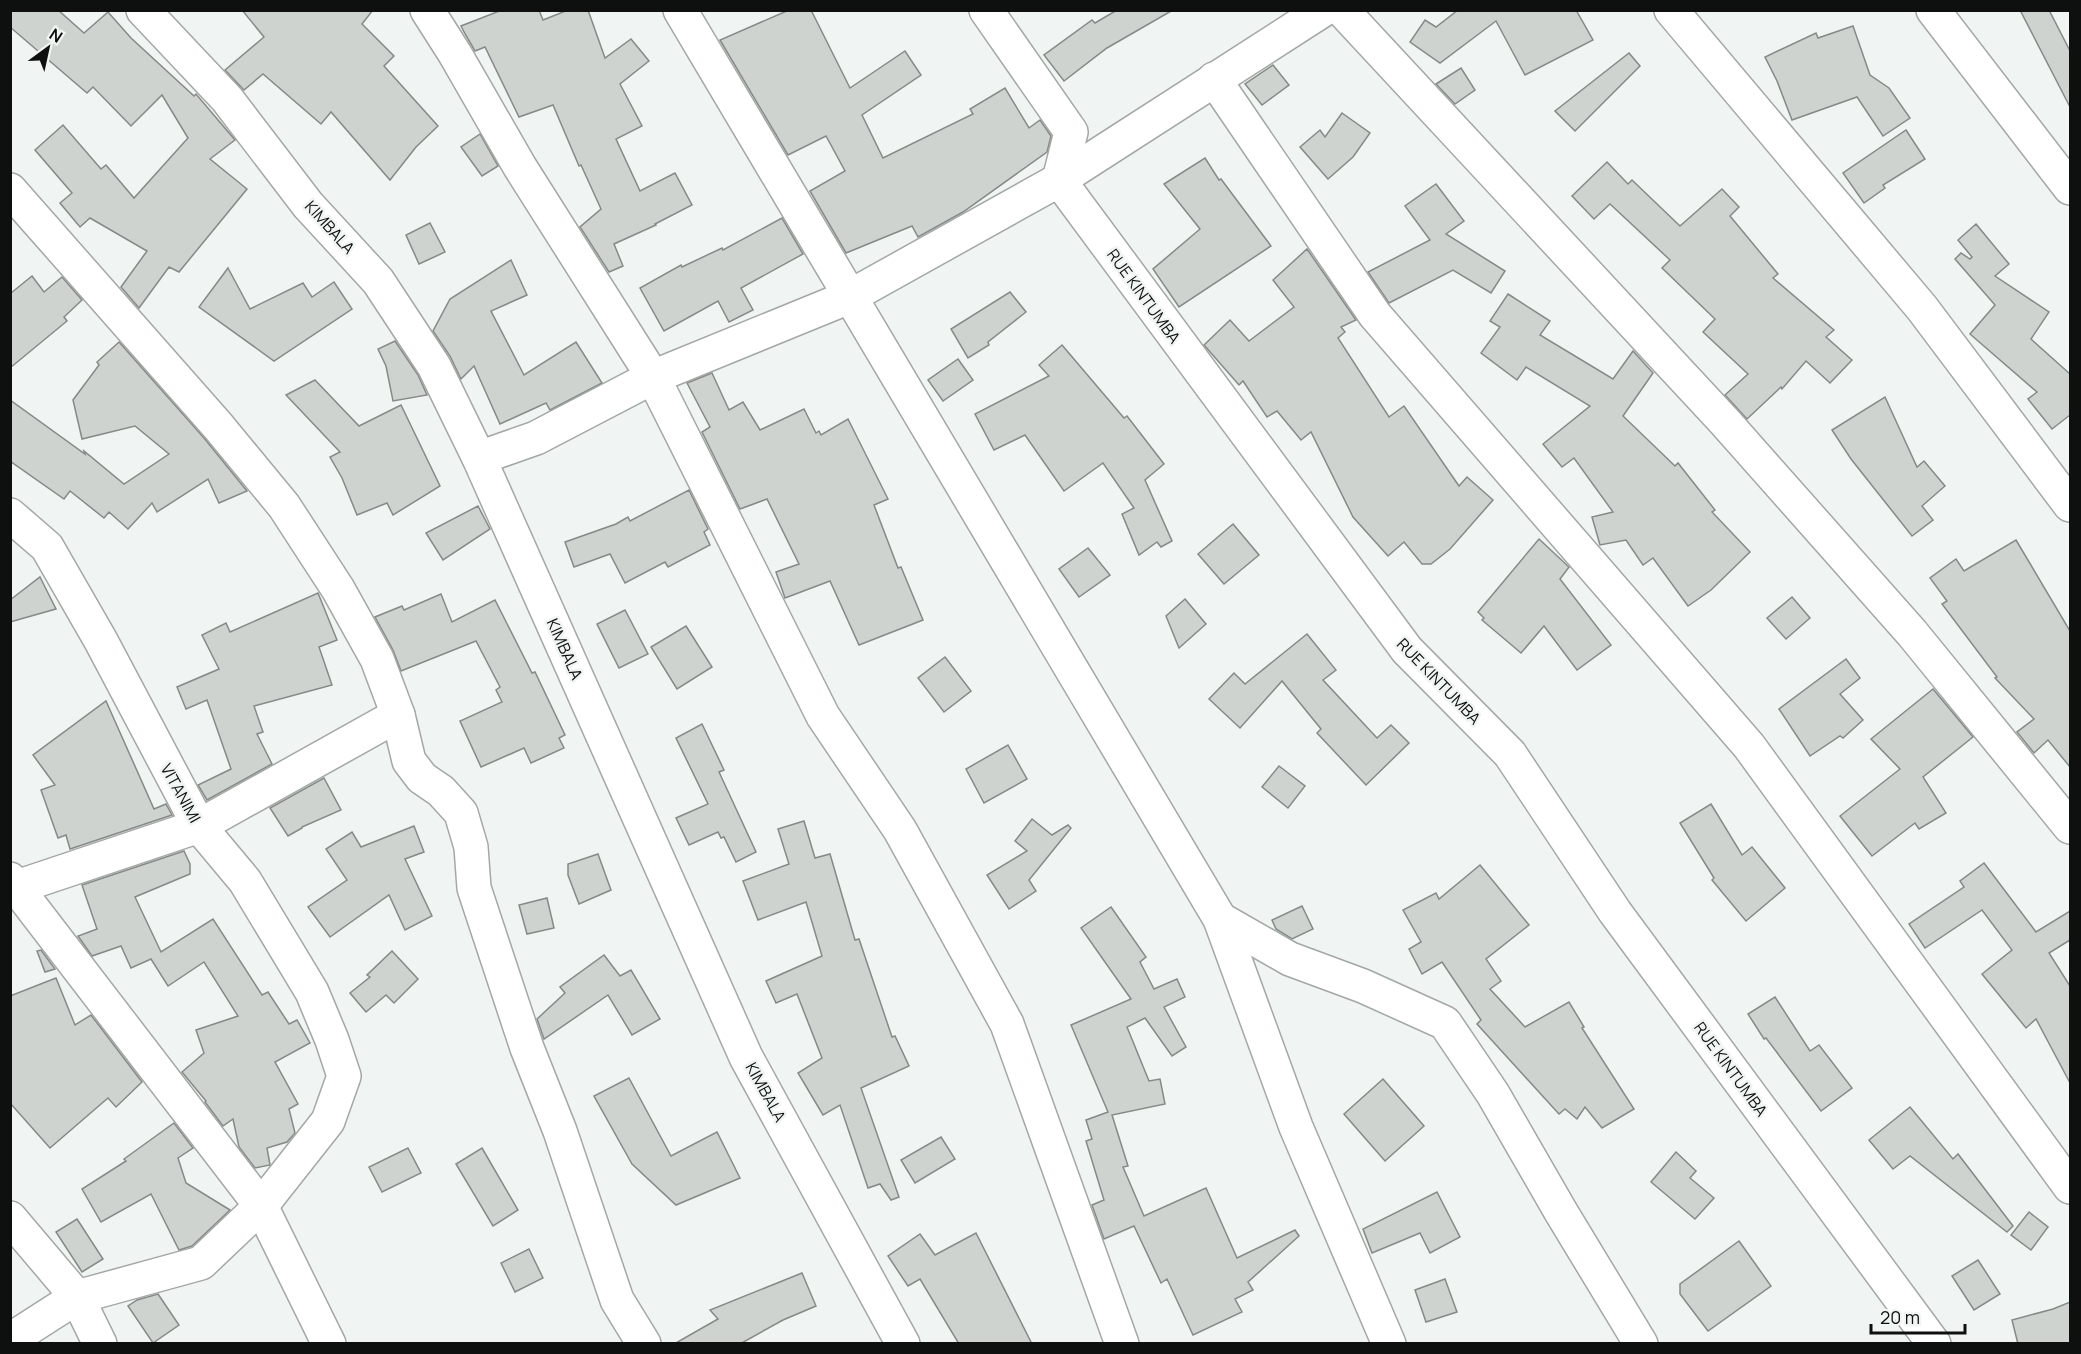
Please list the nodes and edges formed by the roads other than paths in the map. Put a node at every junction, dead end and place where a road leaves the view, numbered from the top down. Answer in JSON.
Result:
{"nodes":[{"id":1,"x":143,"y":10,"type":"edge"},
{"id":2,"x":427,"y":10,"type":"edge"},
{"id":3,"x":680,"y":10,"type":"edge"},
{"id":4,"x":986,"y":10,"type":"edge"},
{"id":5,"x":1323,"y":10,"type":"edge"},
{"id":6,"x":1342,"y":10,"type":"edge"},
{"id":7,"x":1671,"y":10,"type":"edge"},
{"id":8,"x":1933,"y":10,"type":"edge"},
{"id":9,"x":1214,"y":79,"type":"junction"},
{"id":10,"x":1059,"y":180,"type":"junction"},
{"id":11,"x":2070,"y":188,"type":"edge"},
{"id":12,"x":10,"y":190,"type":"edge"},
{"id":13,"x":849,"y":297,"type":"junction"},
{"id":14,"x":653,"y":377,"type":"junction"},
{"id":15,"x":479,"y":458,"type":"junction"},
{"id":16,"x":2070,"y":505,"type":"edge"},
{"id":17,"x":10,"y":515,"type":"edge"},
{"id":18,"x":398,"y":715,"type":"junction"},
{"id":19,"x":199,"y":826,"type":"junction"},
{"id":20,"x":2070,"y":827,"type":"edge"},
{"id":21,"x":14,"y":883,"type":"edge"},
{"id":22,"x":1220,"y":919,"type":"junction"},
{"id":23,"x":2070,"y":1187,"type":"edge"},
{"id":24,"x":261,"y":1206,"type":"junction"},
{"id":25,"x":10,"y":1218,"type":"edge"},
{"id":26,"x":77,"y":1297,"type":"junction"},
{"id":27,"x":10,"y":1340,"type":"edge"},
{"id":28,"x":100,"y":1344,"type":"edge"},
{"id":29,"x":329,"y":1344,"type":"edge"},
{"id":30,"x":644,"y":1344,"type":"edge"},
{"id":31,"x":903,"y":1344,"type":"edge"},
{"id":32,"x":1122,"y":1344,"type":"edge"},
{"id":33,"x":1389,"y":1344,"type":"edge"},
{"id":34,"x":1641,"y":1344,"type":"edge"},
{"id":35,"x":1934,"y":1344,"type":"edge"}],
"edges":[{"from":1,"to":15,"type":"street","name":"KIMBALA"},
{"from":2,"to":14,"type":"street"},
{"from":3,"to":13,"type":"street"},
{"from":4,"to":10,"type":"street"},
{"from":5,"to":9,"type":"street"},
{"from":6,"to":20,"type":"street"},
{"from":7,"to":16,"type":"street"},
{"from":8,"to":11,"type":"street"},
{"from":9,"to":10,"type":"street"},
{"from":9,"to":23,"type":"street"},
{"from":10,"to":13,"type":"street"},
{"from":10,"to":35,"type":"street","name":"RUE KINTUMBA"},
{"from":12,"to":18,"type":"street"},
{"from":13,"to":14,"type":"street"},
{"from":13,"to":22,"type":"street"},
{"from":14,"to":15,"type":"street"},
{"from":14,"to":32,"type":"street"},
{"from":15,"to":31,"type":"street","name":"KIMBALA"},
{"from":17,"to":19,"type":"street","name":"VITANIMI"},
{"from":18,"to":19,"type":"street"},
{"from":18,"to":30,"type":"street"},
{"from":19,"to":21,"type":"street"},
{"from":19,"to":24,"type":"street","name":"VITANIMI"},
{"from":21,"to":24,"type":"street"},
{"from":22,"to":33,"type":"street"},
{"from":22,"to":34,"type":"street"},
{"from":24,"to":26,"type":"street"},
{"from":24,"to":29,"type":"street"},
{"from":25,"to":26,"type":"street"},
{"from":26,"to":27,"type":"street"},
{"from":26,"to":28,"type":"street"}]}
